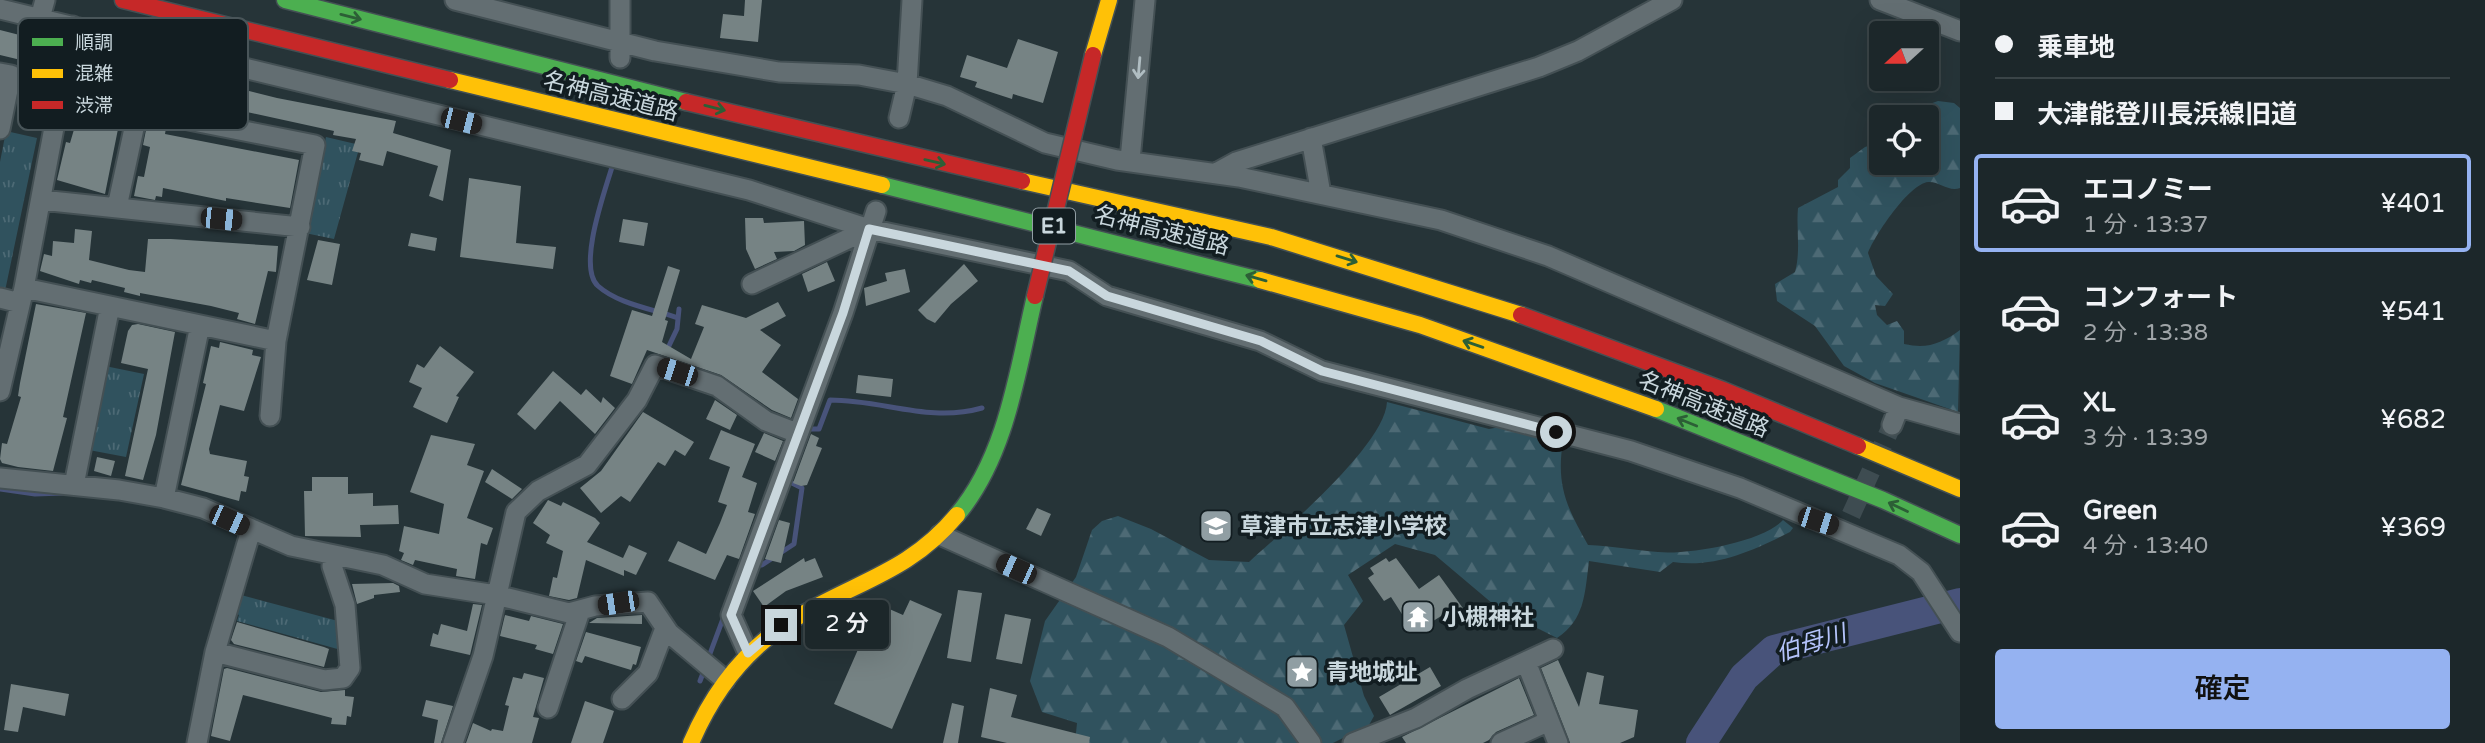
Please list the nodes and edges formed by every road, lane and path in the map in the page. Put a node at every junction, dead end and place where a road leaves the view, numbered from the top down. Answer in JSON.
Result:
{"nodes":[{"id":1,"x":123,"y":0,"type":"edge"},
{"id":2,"x":285,"y":0,"type":"edge"},
{"id":3,"x":455,"y":0,"type":"edge"},
{"id":4,"x":620,"y":0,"type":"edge"},
{"id":5,"x":912,"y":0,"type":"edge"},
{"id":6,"x":1108,"y":0,"type":"edge"},
{"id":7,"x":1145,"y":0,"type":"edge"},
{"id":8,"x":1672,"y":0,"type":"edge"},
{"id":9,"x":1880,"y":0,"type":"edge"},
{"id":10,"x":0,"y":9,"type":"edge"},
{"id":11,"x":43,"y":9,"type":"edge"},
{"id":12,"x":59,"y":18,"type":"edge"},
{"id":13,"x":197,"y":18,"type":"edge"},
{"id":14,"x":248,"y":31,"type":"edge"},
{"id":15,"x":1960,"y":31,"type":"edge"},
{"id":16,"x":620,"y":49,"type":"junction"},
{"id":17,"x":248,"y":65,"type":"edge"},
{"id":18,"x":0,"y":73,"type":"edge"},
{"id":19,"x":907,"y":84,"type":"junction"},
{"id":20,"x":900,"y":118,"type":"dead end"},
{"id":21,"x":0,"y":129,"type":"edge"},
{"id":22,"x":54,"y":130,"type":"edge"},
{"id":23,"x":134,"y":130,"type":"edge"},
{"id":24,"x":239,"y":130,"type":"edge"},
{"id":25,"x":1311,"y":138,"type":"junction"},
{"id":26,"x":1130,"y":160,"type":"junction"},
{"id":27,"x":1216,"y":173,"type":"junction"},
{"id":28,"x":1321,"y":194,"type":"junction"},
{"id":29,"x":41,"y":200,"type":"junction"},
{"id":30,"x":117,"y":207,"type":"junction"},
{"id":31,"x":873,"y":220,"type":"junction"},
{"id":32,"x":300,"y":227,"type":"junction"},
{"id":33,"x":752,"y":284,"type":"dead end"},
{"id":34,"x":22,"y":296,"type":"junction"},
{"id":35,"x":0,"y":298,"type":"edge"},
{"id":36,"x":110,"y":306,"type":"junction"},
{"id":37,"x":200,"y":325,"type":"junction"},
{"id":38,"x":276,"y":341,"type":"junction"},
{"id":39,"x":0,"y":391,"type":"edge"},
{"id":40,"x":270,"y":416,"type":"dead end"},
{"id":41,"x":1960,"y":424,"type":"edge"},
{"id":42,"x":797,"y":433,"type":"junction"},
{"id":43,"x":0,"y":478,"type":"edge"},
{"id":44,"x":74,"y":485,"type":"junction"},
{"id":45,"x":1960,"y":489,"type":"edge"},
{"id":46,"x":164,"y":498,"type":"junction"},
{"id":47,"x":251,"y":530,"type":"junction"},
{"id":48,"x":940,"y":535,"type":"junction"},
{"id":49,"x":1960,"y":535,"type":"edge"},
{"id":50,"x":333,"y":556,"type":"junction"},
{"id":51,"x":496,"y":595,"type":"junction"},
{"id":52,"x":580,"y":611,"type":"junction"},
{"id":53,"x":665,"y":628,"type":"junction"},
{"id":54,"x":1960,"y":632,"type":"edge"},
{"id":55,"x":1553,"y":649,"type":"dead end"},
{"id":56,"x":215,"y":652,"type":"junction"},
{"id":57,"x":748,"y":653,"type":"junction"},
{"id":58,"x":1526,"y":662,"type":"junction"},
{"id":59,"x":724,"y":680,"type":"junction"},
{"id":60,"x":622,"y":699,"type":"dead end"},
{"id":61,"x":548,"y":708,"type":"dead end"},
{"id":62,"x":1549,"y":721,"type":"junction"},
{"id":63,"x":197,"y":743,"type":"edge"},
{"id":64,"x":453,"y":743,"type":"edge"},
{"id":65,"x":691,"y":743,"type":"edge"},
{"id":66,"x":1311,"y":743,"type":"edge"},
{"id":67,"x":1353,"y":743,"type":"edge"},
{"id":68,"x":1500,"y":743,"type":"edge"},
{"id":69,"x":1558,"y":743,"type":"edge"}],
"edges":[{"from":13,"to":1,"type":"main road","name":"名神高速道路","number":"E1","one_way":true},
{"from":2,"to":45,"type":"main road","name":"名神高速道路","number":"E1","one_way":true},
{"from":3,"to":16,"type":"street"},
{"from":4,"to":16,"type":"street"},
{"from":5,"to":19,"type":"street"},
{"from":6,"to":48,"type":"main road","bridge":true},
{"from":7,"to":26,"type":"street","one_way":true},
{"from":8,"to":25,"type":"street"},
{"from":9,"to":15,"type":"street"},
{"from":10,"to":11,"type":"street"},
{"from":11,"to":12,"type":"street"},
{"from":49,"to":14,"type":"main road","name":"名神高速道路","number":"E1","one_way":true},
{"from":16,"to":19,"type":"street"},
{"from":17,"to":31,"type":"street"},
{"from":18,"to":21,"type":"street"},
{"from":19,"to":20,"type":"street"},
{"from":19,"to":26,"type":"street"},
{"from":22,"to":29,"type":"street"},
{"from":23,"to":30,"type":"street"},
{"from":24,"to":32,"type":"street"},
{"from":25,"to":27,"type":"street"},
{"from":25,"to":28,"type":"street"},
{"from":26,"to":27,"type":"street"},
{"from":27,"to":28,"type":"street"},
{"from":28,"to":41,"type":"street"},
{"from":29,"to":30,"type":"street"},
{"from":29,"to":34,"type":"street"},
{"from":30,"to":32,"type":"street"},
{"from":31,"to":33,"type":"street"},
{"from":31,"to":42,"type":"street"},
{"from":31,"to":54,"type":"street"},
{"from":32,"to":38,"type":"street"},
{"from":34,"to":35,"type":"street"},
{"from":34,"to":36,"type":"street"},
{"from":34,"to":39,"type":"street"},
{"from":36,"to":37,"type":"street"},
{"from":36,"to":44,"type":"street"},
{"from":37,"to":38,"type":"street"},
{"from":37,"to":46,"type":"street"},
{"from":38,"to":40,"type":"street"},
{"from":42,"to":51,"type":"street"},
{"from":42,"to":57,"type":"street"},
{"from":43,"to":44,"type":"street"},
{"from":44,"to":46,"type":"street"},
{"from":46,"to":47,"type":"street"},
{"from":47,"to":50,"type":"street"},
{"from":47,"to":56,"type":"street"},
{"from":48,"to":57,"type":"main road"},
{"from":48,"to":66,"type":"street"},
{"from":50,"to":51,"type":"street"},
{"from":50,"to":56,"type":"street"},
{"from":51,"to":52,"type":"street"},
{"from":51,"to":64,"type":"street"},
{"from":52,"to":53,"type":"street"},
{"from":52,"to":61,"type":"street"},
{"from":53,"to":59,"type":"street"},
{"from":53,"to":60,"type":"street"},
{"from":55,"to":58,"type":"street"},
{"from":56,"to":63,"type":"street"},
{"from":57,"to":59,"type":"main road"},
{"from":58,"to":62,"type":"street"},
{"from":58,"to":67,"type":"street"},
{"from":59,"to":65,"type":"main road"},
{"from":62,"to":68,"type":"street"},
{"from":62,"to":69,"type":"street"}]}
